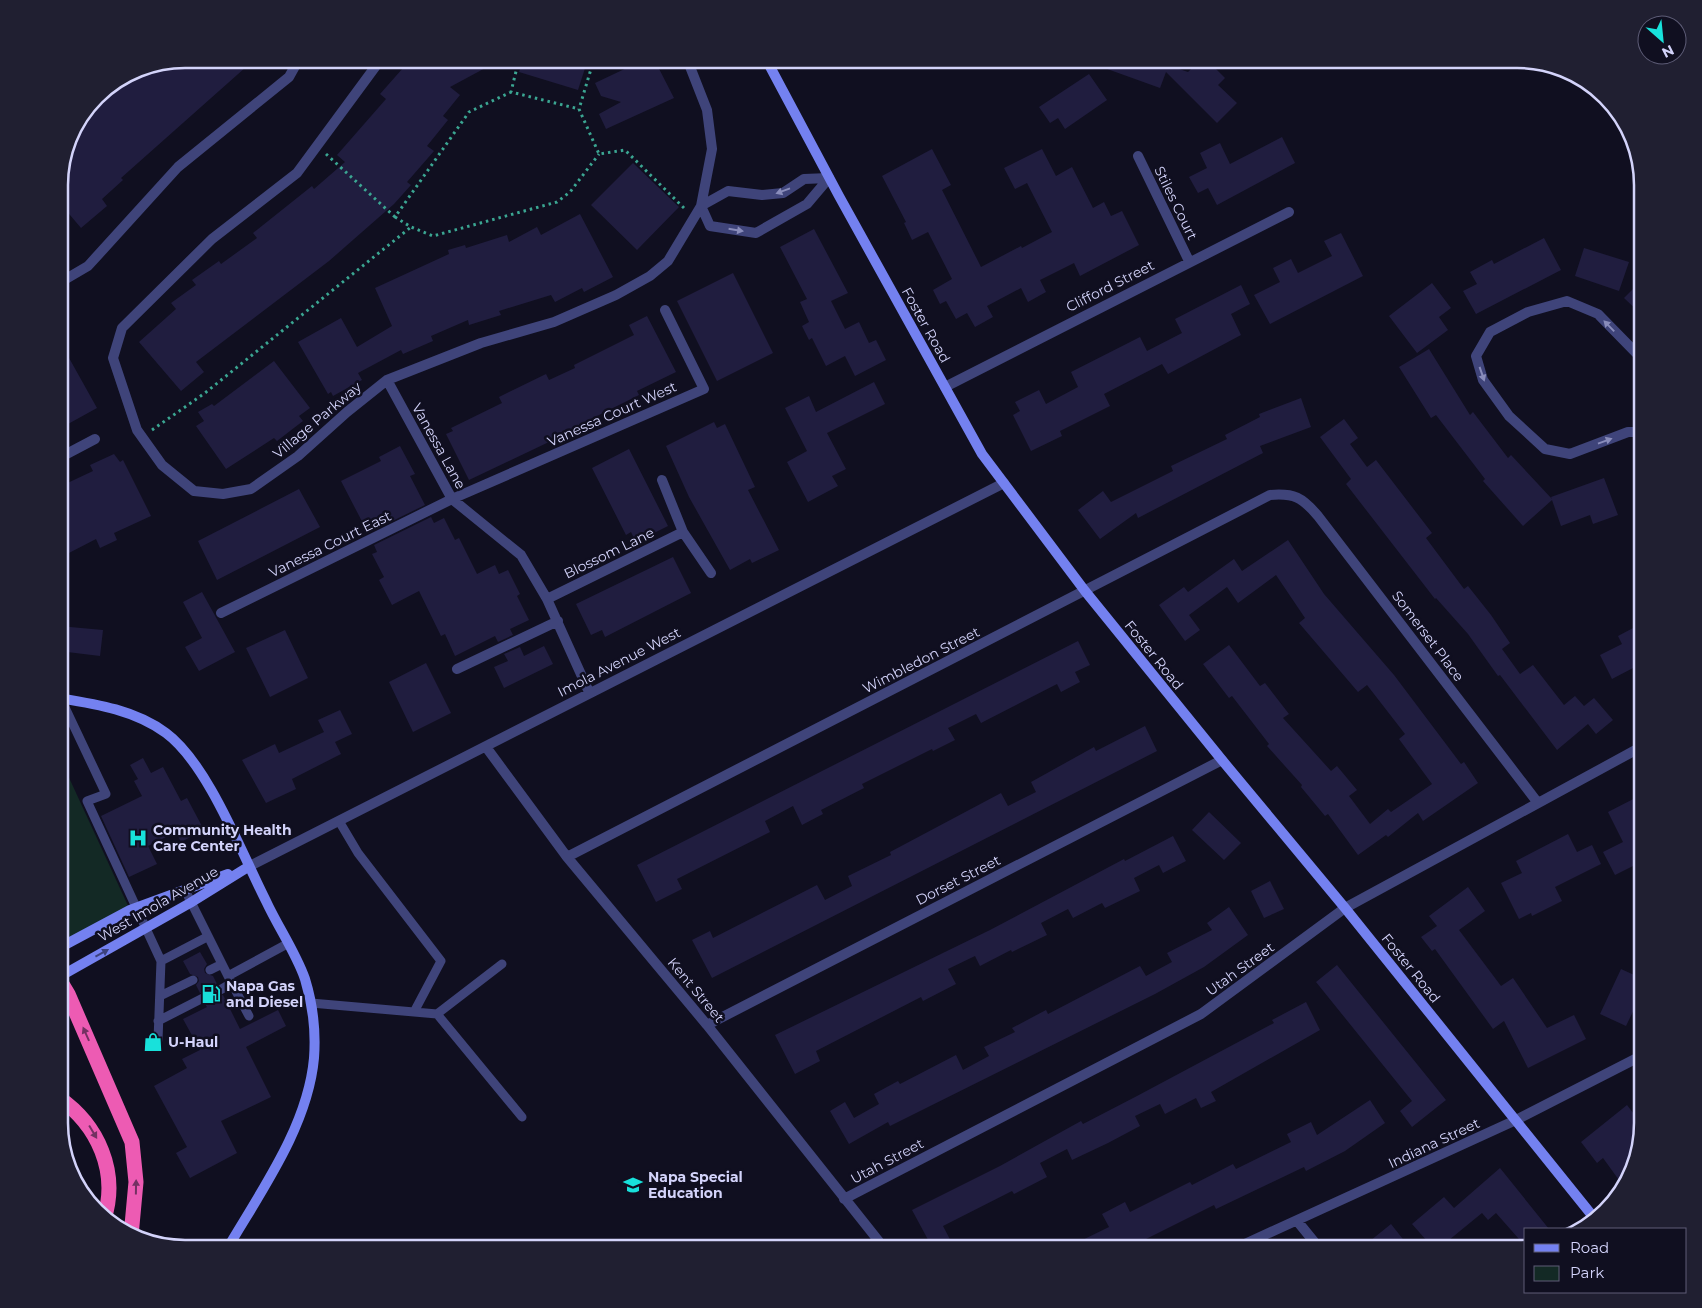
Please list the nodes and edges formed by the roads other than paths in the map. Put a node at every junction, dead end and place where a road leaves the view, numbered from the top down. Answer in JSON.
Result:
{"nodes":[{"id":1,"x":294,"y":68,"type":"edge"},
{"id":2,"x":374,"y":68,"type":"edge"},
{"id":3,"x":690,"y":68,"type":"edge"},
{"id":4,"x":771,"y":68,"type":"edge"},
{"id":5,"x":1138,"y":156,"type":"dead end"},
{"id":6,"x":829,"y":178,"type":"junction"},
{"id":7,"x":701,"y":206,"type":"junction"},
{"id":8,"x":1289,"y":212,"type":"dead end"},
{"id":9,"x":1189,"y":261,"type":"junction"},
{"id":10,"x":68,"y":278,"type":"edge"},
{"id":11,"x":666,"y":310,"type":"dead end"},
{"id":12,"x":1634,"y":351,"type":"edge"},
{"id":13,"x":387,"y":380,"type":"junction"},
{"id":14,"x":945,"y":387,"type":"junction"},
{"id":15,"x":1634,"y":432,"type":"edge"},
{"id":16,"x":95,"y":439,"type":"dead end"},
{"id":17,"x":68,"y":453,"type":"edge"},
{"id":18,"x":662,"y":480,"type":"dead end"},
{"id":19,"x":1004,"y":483,"type":"junction"},
{"id":20,"x":1289,"y":493,"type":"joint"},
{"id":21,"x":452,"y":499,"type":"junction"},
{"id":22,"x":683,"y":532,"type":"junction"},
{"id":23,"x":711,"y":573,"type":"dead end"},
{"id":24,"x":1085,"y":591,"type":"junction"},
{"id":25,"x":547,"y":599,"type":"junction"},
{"id":26,"x":221,"y":613,"type":"dead end"},
{"id":27,"x":558,"y":621,"type":"junction"},
{"id":28,"x":457,"y":668,"type":"dead end"},
{"id":29,"x":589,"y":692,"type":"junction"},
{"id":30,"x":68,"y":700,"type":"edge"},
{"id":31,"x":68,"y":715,"type":"edge"},
{"id":32,"x":486,"y":747,"type":"junction"},
{"id":33,"x":1634,"y":751,"type":"edge"},
{"id":34,"x":1222,"y":760,"type":"junction"},
{"id":35,"x":1538,"y":803,"type":"junction"},
{"id":36,"x":339,"y":821,"type":"junction"},
{"id":37,"x":567,"y":857,"type":"junction"},
{"id":38,"x":248,"y":867,"type":"junction"},
{"id":39,"x":184,"y":890,"type":"junction"},
{"id":40,"x":190,"y":903,"type":"junction"},
{"id":41,"x":138,"y":907,"type":"junction"},
{"id":42,"x":1346,"y":908,"type":"junction"},
{"id":43,"x":146,"y":929,"type":"junction"},
{"id":44,"x":207,"y":937,"type":"junction"},
{"id":45,"x":68,"y":943,"type":"edge"},
{"id":46,"x":287,"y":944,"type":"junction"},
{"id":47,"x":161,"y":961,"type":"junction"},
{"id":48,"x":222,"y":964,"type":"junction"},
{"id":49,"x":502,"y":964,"type":"dead end"},
{"id":50,"x":210,"y":970,"type":"dead end"},
{"id":51,"x":68,"y":973,"type":"edge"},
{"id":52,"x":230,"y":979,"type":"junction"},
{"id":53,"x":193,"y":980,"type":"dead end"},
{"id":54,"x":220,"y":990,"type":"dead end"},
{"id":55,"x":68,"y":994,"type":"edge"},
{"id":56,"x":160,"y":996,"type":"junction"},
{"id":57,"x":203,"y":998,"type":"dead end"},
{"id":58,"x":311,"y":1003,"type":"junction"},
{"id":59,"x":414,"y":1012,"type":"junction"},
{"id":60,"x":437,"y":1014,"type":"junction"},
{"id":61,"x":249,"y":1016,"type":"dead end"},
{"id":62,"x":158,"y":1021,"type":"junction"},
{"id":63,"x":707,"y":1025,"type":"junction"},
{"id":64,"x":158,"y":1040,"type":"dead end"},
{"id":65,"x":1634,"y":1060,"type":"edge"},
{"id":66,"x":68,"y":1105,"type":"edge"},
{"id":67,"x":522,"y":1117,"type":"dead end"},
{"id":68,"x":1516,"y":1120,"type":"junction"},
{"id":69,"x":844,"y":1199,"type":"junction"},
{"id":70,"x":106,"y":1209,"type":"edge"},
{"id":71,"x":1591,"y":1214,"type":"edge"},
{"id":72,"x":1298,"y":1222,"type":"junction"},
{"id":73,"x":133,"y":1228,"type":"edge"},
{"id":74,"x":232,"y":1240,"type":"edge"},
{"id":75,"x":878,"y":1240,"type":"edge"},
{"id":76,"x":1255,"y":1240,"type":"edge"},
{"id":77,"x":1313,"y":1240,"type":"edge"}],
"edges":[{"from":1,"to":10,"type":"street"},
{"from":2,"to":13,"type":"street","name":"Village Parkway"},
{"from":3,"to":7,"type":"street","name":"Village Parkway"},
{"from":4,"to":6,"type":"street","name":"Foster Road"},
{"from":5,"to":9,"type":"street","name":"Stiles Court"},
{"from":6,"to":7,"type":"street","name":"Village Parkway","one_way":true},
{"from":7,"to":6,"type":"street","one_way":true},
{"from":6,"to":14,"type":"street","name":"Foster Road"},
{"from":7,"to":13,"type":"street","name":"Village Parkway"},
{"from":8,"to":9,"type":"street","name":"Clifford Street"},
{"from":9,"to":14,"type":"street","name":"Clifford Street"},
{"from":11,"to":21,"type":"street","name":"Vanessa Court West"},
{"from":12,"to":15,"type":"street","one_way":true},
{"from":13,"to":21,"type":"street","name":"Vanessa Lane"},
{"from":14,"to":19,"type":"street","name":"Foster Road"},
{"from":16,"to":17,"type":"street"},
{"from":18,"to":22,"type":"street"},
{"from":19,"to":24,"type":"street","name":"Foster Road"},
{"from":19,"to":29,"type":"street","name":"Imola Avenue West"},
{"from":20,"to":24,"type":"street","name":"Wimbledon Street"},
{"from":20,"to":35,"type":"street","name":"Somerset Place"},
{"from":21,"to":25,"type":"street","name":"Vanessa Lane"},
{"from":21,"to":26,"type":"street","name":"Vanessa Court East"},
{"from":22,"to":23,"type":"street"},
{"from":22,"to":25,"type":"street","name":"Blossom Lane"},
{"from":24,"to":34,"type":"street","name":"Foster Road"},
{"from":24,"to":37,"type":"street","name":"Wimbledon Street"},
{"from":25,"to":27,"type":"street","name":"Vanessa Lane"},
{"from":27,"to":28,"type":"street"},
{"from":27,"to":29,"type":"street","name":"Vanessa Lane"},
{"from":29,"to":32,"type":"street","name":"Imola Avenue West"},
{"from":30,"to":38,"type":"street"},
{"from":31,"to":41,"type":"lane"},
{"from":32,"to":36,"type":"street","name":"Imola Avenue West"},
{"from":32,"to":37,"type":"street","name":"Kent Street"},
{"from":33,"to":35,"type":"street","name":"Utah Street"},
{"from":34,"to":42,"type":"street","name":"Foster Road"},
{"from":34,"to":63,"type":"street","name":"Dorset Street"},
{"from":35,"to":42,"type":"street","name":"Utah Street"},
{"from":36,"to":38,"type":"street","name":"Imola Avenue West"},
{"from":36,"to":59,"type":"lane"},
{"from":37,"to":63,"type":"street","name":"Kent Street"},
{"from":38,"to":39,"type":"street","name":"West Imola Avenue"},
{"from":38,"to":40,"type":"street","name":"West Imola Avenue"},
{"from":38,"to":46,"type":"street"},
{"from":39,"to":40,"type":"lane"},
{"from":39,"to":41,"type":"street","name":"West Imola Avenue"},
{"from":40,"to":43,"type":"street","name":"West Imola Avenue"},
{"from":40,"to":44,"type":"lane"},
{"from":41,"to":43,"type":"lane"},
{"from":41,"to":45,"type":"street","name":"West Imola Avenue"},
{"from":42,"to":68,"type":"street","name":"Foster Road"},
{"from":42,"to":69,"type":"street","name":"Utah Street"},
{"from":43,"to":47,"type":"lane"},
{"from":51,"to":43,"type":"street","name":"West Imola Avenue","one_way":true},
{"from":44,"to":47,"type":"lane"},
{"from":44,"to":48,"type":"lane"},
{"from":46,"to":52,"type":"lane"},
{"from":46,"to":58,"type":"street"},
{"from":47,"to":56,"type":"lane"},
{"from":48,"to":50,"type":"lane"},
{"from":48,"to":52,"type":"lane"},
{"from":49,"to":60,"type":"lane"},
{"from":52,"to":54,"type":"lane"},
{"from":52,"to":61,"type":"lane"},
{"from":53,"to":56,"type":"lane"},
{"from":73,"to":55,"type":"highway","one_way":true},
{"from":56,"to":62,"type":"lane"},
{"from":57,"to":62,"type":"lane"},
{"from":58,"to":59,"type":"lane"},
{"from":58,"to":74,"type":"street"},
{"from":59,"to":60,"type":"lane"},
{"from":60,"to":67,"type":"lane"},
{"from":62,"to":64,"type":"lane"},
{"from":63,"to":69,"type":"street","name":"Kent Street"},
{"from":65,"to":68,"type":"street","name":"Indiana Street"},
{"from":66,"to":70,"type":"highway","one_way":true},
{"from":68,"to":71,"type":"street","name":"Foster Road"},
{"from":68,"to":72,"type":"street","name":"Indiana Street"},
{"from":69,"to":75,"type":"street","name":"Kent Street"},
{"from":72,"to":76,"type":"street","name":"Indiana Street"},
{"from":72,"to":77,"type":"street"}]}
